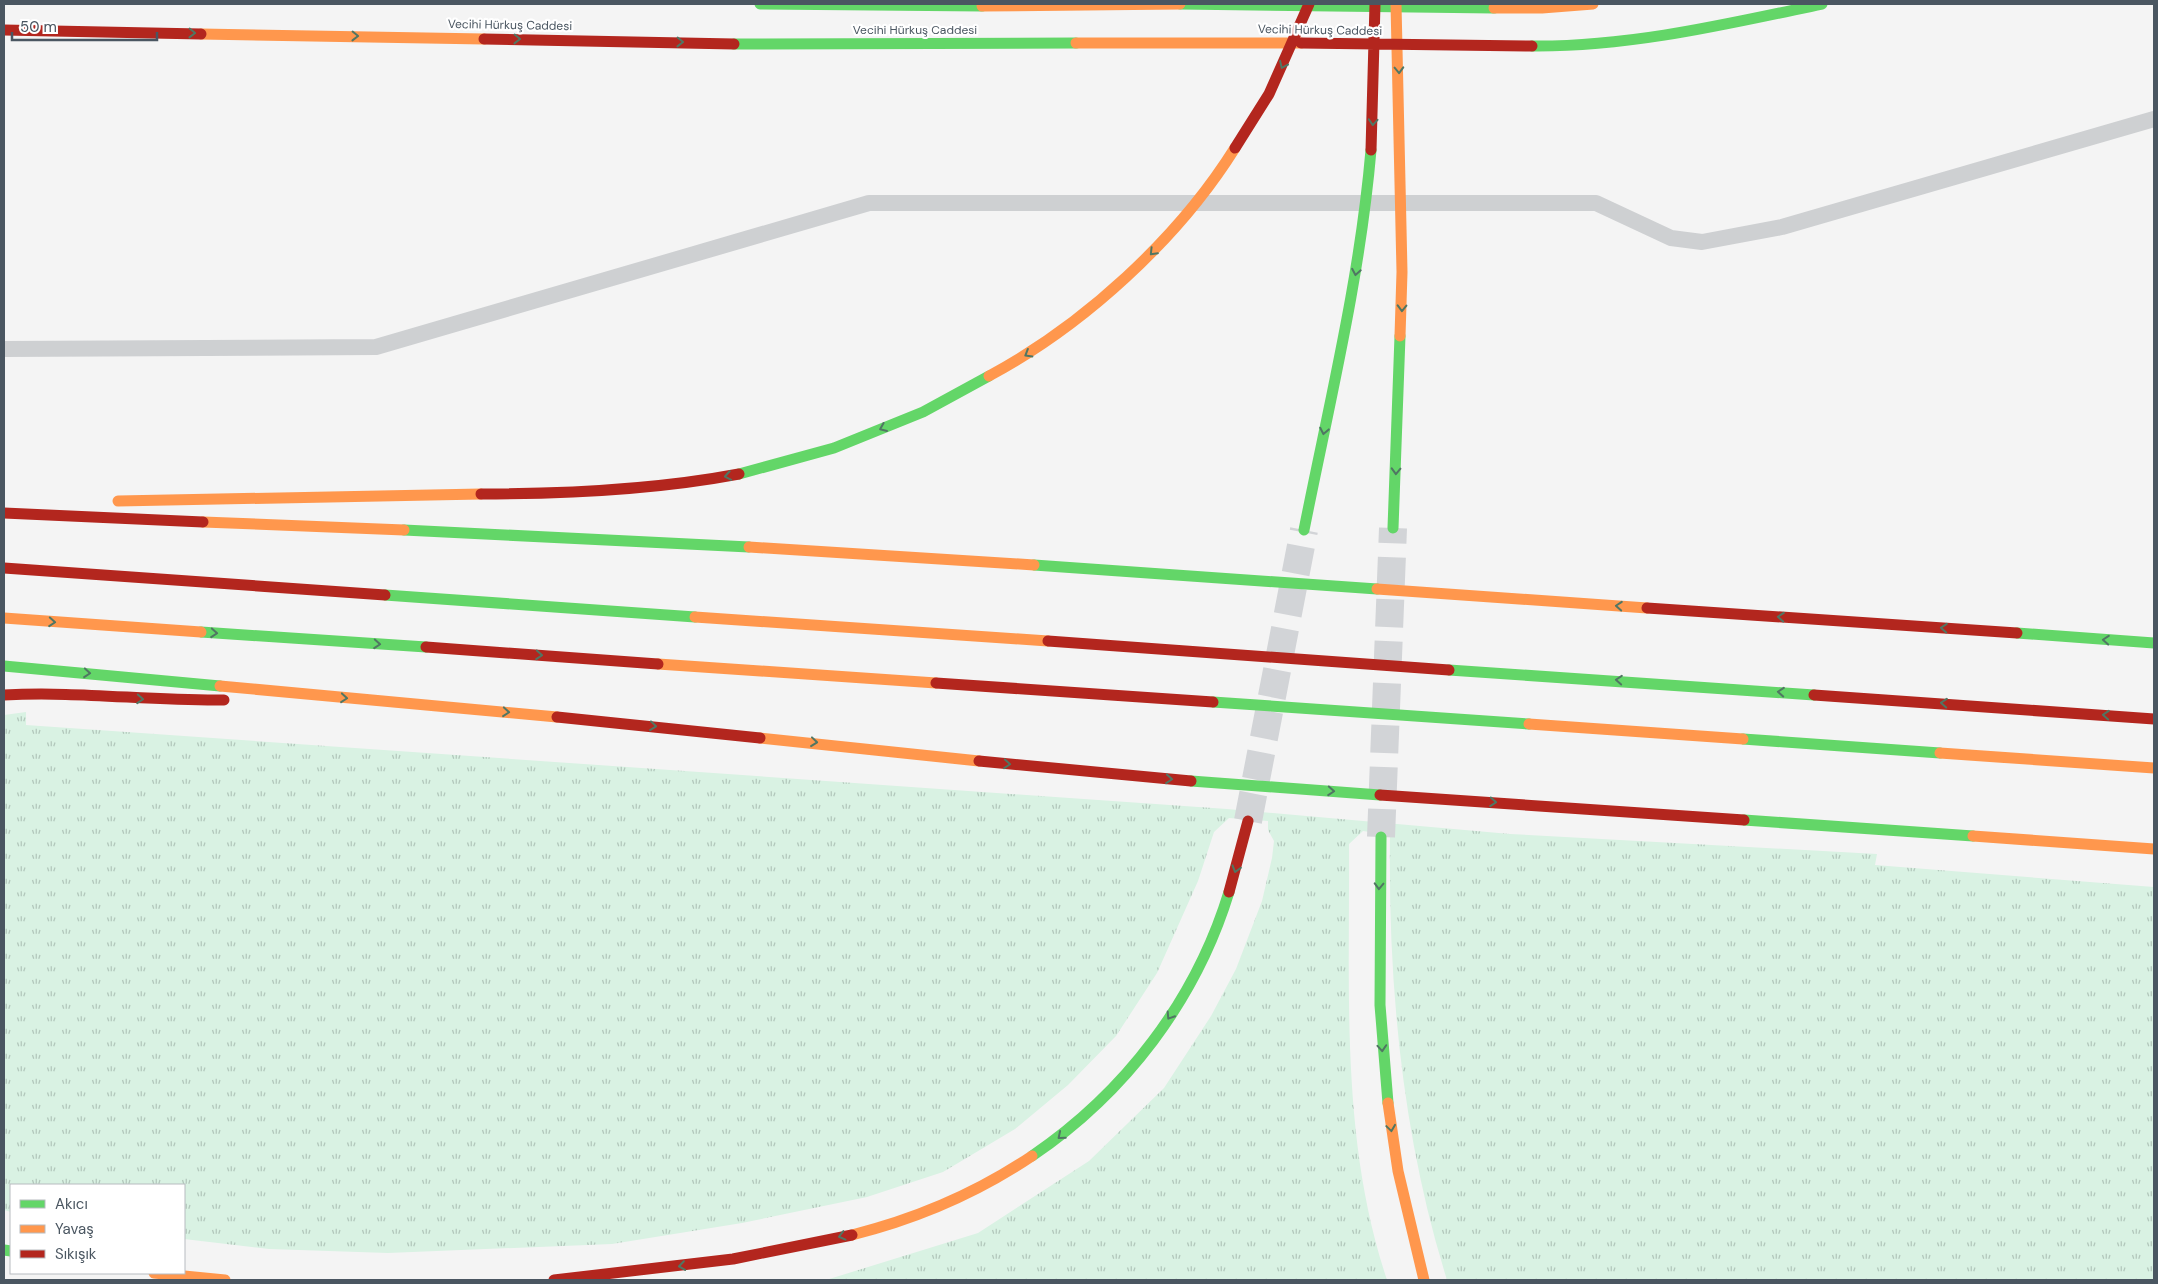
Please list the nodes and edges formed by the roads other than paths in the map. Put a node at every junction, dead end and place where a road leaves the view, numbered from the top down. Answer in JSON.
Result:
{"nodes":[{"id":1,"x":760,"y":4,"type":"edge"},
{"id":2,"x":1309,"y":4,"type":"edge"},
{"id":3,"x":1375,"y":4,"type":"edge"},
{"id":4,"x":1396,"y":4,"type":"edge"},
{"id":5,"x":1593,"y":4,"type":"edge"},
{"id":6,"x":1822,"y":4,"type":"edge"},
{"id":7,"x":989,"y":5,"type":"edge"},
{"id":8,"x":4,"y":30,"type":"edge"},
{"id":9,"x":2154,"y":119,"type":"edge"},
{"id":10,"x":4,"y":349,"type":"edge"},
{"id":11,"x":107,"y":501,"type":"dead end"},
{"id":12,"x":4,"y":513,"type":"edge"},
{"id":13,"x":1393,"y":528,"type":"tunnel mouth"},
{"id":14,"x":1304,"y":530,"type":"tunnel mouth"},
{"id":15,"x":4,"y":568,"type":"edge"},
{"id":16,"x":4,"y":618,"type":"edge"},
{"id":17,"x":2154,"y":643,"type":"edge"},
{"id":18,"x":4,"y":666,"type":"edge"},
{"id":19,"x":296,"y":693,"type":"junction"},
{"id":20,"x":4,"y":695,"type":"edge"},
{"id":21,"x":2154,"y":719,"type":"edge"},
{"id":22,"x":2154,"y":768,"type":"edge"},
{"id":23,"x":1248,"y":821,"type":"tunnel mouth"},
{"id":24,"x":1381,"y":837,"type":"tunnel mouth"},
{"id":25,"x":2154,"y":849,"type":"edge"},
{"id":26,"x":939,"y":1206,"type":"junction"},
{"id":27,"x":839,"y":1250,"type":"dead end"},
{"id":28,"x":164,"y":1274,"type":"edge"},
{"id":29,"x":225,"y":1280,"type":"edge"},
{"id":30,"x":554,"y":1280,"type":"edge"},
{"id":31,"x":1424,"y":1280,"type":"edge"}],
"edges":[{"from":1,"to":7,"type":"main road","name":"Vecihi Hürkuş Caddesi"},
{"from":2,"to":11,"type":"main road","one_way":true},
{"from":3,"to":14,"type":"main road","one_way":true},
{"from":4,"to":13,"type":"main road","one_way":true},
{"from":5,"to":7,"type":"main road","name":"Vecihi Hürkuş Caddesi"},
{"from":8,"to":6,"type":"main road","name":"Vecihi Hürkuş Caddesi","one_way":true},
{"from":9,"to":10,"type":"street"},
{"from":17,"to":12,"type":"main road","one_way":true},
{"from":21,"to":15,"type":"main road","one_way":true},
{"from":16,"to":22,"type":"main road","one_way":true},
{"from":18,"to":19,"type":"main road","one_way":true},
{"from":20,"to":19,"type":"main road","one_way":true},
{"from":19,"to":25,"type":"main road","one_way":true},
{"from":23,"to":26,"type":"main road","one_way":true},
{"from":24,"to":31,"type":"main road","one_way":true},
{"from":26,"to":27,"type":"main road"},
{"from":26,"to":30,"type":"main road","one_way":true},
{"from":28,"to":29,"type":"main road"}]}
